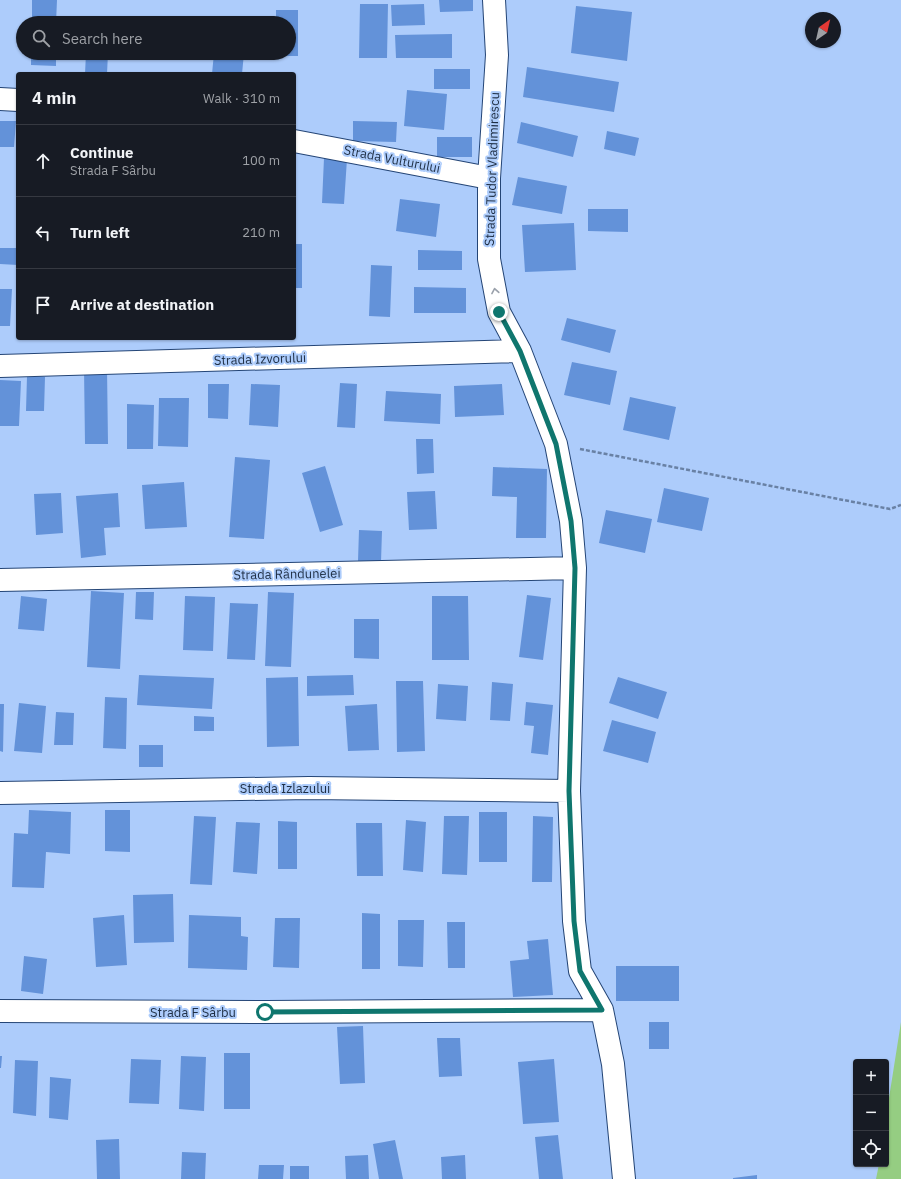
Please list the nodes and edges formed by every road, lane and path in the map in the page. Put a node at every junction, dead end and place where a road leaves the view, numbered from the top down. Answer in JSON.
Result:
{"nodes":[{"id":1,"x":494,"y":0,"type":"edge"},
{"id":2,"x":0,"y":99,"type":"edge"},
{"id":3,"x":16,"y":100,"type":"edge"},
{"id":4,"x":296,"y":141,"type":"edge"},
{"id":5,"x":489,"y":178,"type":"junction"},
{"id":6,"x":520,"y":351,"type":"junction"},
{"id":7,"x":0,"y":366,"type":"edge"},
{"id":8,"x":556,"y":444,"type":"junction"},
{"id":9,"x":901,"y":505,"type":"edge"},
{"id":10,"x":575,"y":568,"type":"junction"},
{"id":11,"x":0,"y":580,"type":"edge"},
{"id":12,"x":569,"y":791,"type":"junction"},
{"id":13,"x":0,"y":793,"type":"edge"},
{"id":14,"x":602,"y":1010,"type":"junction"},
{"id":15,"x":0,"y":1011,"type":"edge"},
{"id":16,"x":624,"y":1179,"type":"edge"}],
"edges":[{"from":1,"to":5,"type":"street","name":"Strada Tudor Vladimirescu"},
{"from":2,"to":3,"type":"street"},
{"from":4,"to":5,"type":"street","name":"Strada Vulturului"},
{"from":6,"to":5,"type":"street","name":"Strada Tudor Vladimirescu","one_way":true},
{"from":6,"to":7,"type":"street","name":"Strada Izvorului"},
{"from":6,"to":8,"type":"street","name":"Strada Tudor Vladimirescu"},
{"from":8,"to":9,"type":"path"},
{"from":8,"to":10,"type":"street","name":"Strada Tudor Vladimirescu"},
{"from":10,"to":11,"type":"street","name":"Strada Rândunelei"},
{"from":10,"to":12,"type":"street","name":"Strada Tudor Vladimirescu"},
{"from":12,"to":13,"type":"street","name":"Strada Izlazului"},
{"from":12,"to":14,"type":"street","name":"Strada Tudor Vladimirescu"},
{"from":14,"to":15,"type":"street","name":"Strada F Sârbu"},
{"from":14,"to":16,"type":"street","name":"Strada Tudor Vladimirescu"}]}
